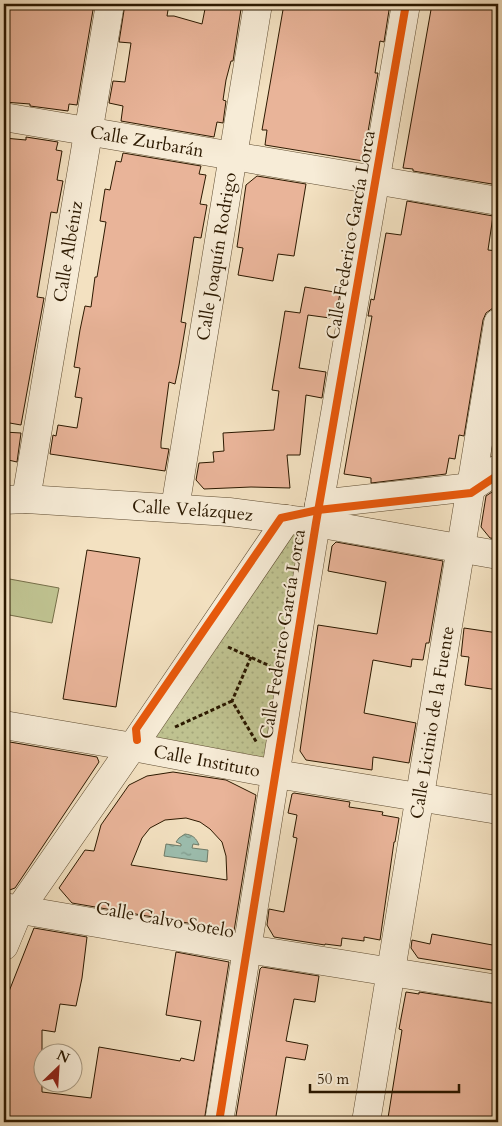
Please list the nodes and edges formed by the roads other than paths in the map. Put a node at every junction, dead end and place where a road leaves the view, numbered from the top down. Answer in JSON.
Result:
{"nodes":[{"id":1,"x":110,"y":4,"type":"edge"},
{"id":2,"x":258,"y":4,"type":"edge"},
{"id":3,"x":406,"y":4,"type":"edge"},
{"id":4,"x":4,"y":117,"type":"edge"},
{"id":5,"x":89,"y":132,"type":"junction"},
{"id":6,"x":233,"y":156,"type":"junction"},
{"id":7,"x":376,"y":180,"type":"junction"},
{"id":8,"x":498,"y":201,"type":"edge"},
{"id":9,"x":498,"y":323,"type":"edge"},
{"id":10,"x":498,"y":469,"type":"edge"},
{"id":11,"x":472,"y":487,"type":"junction"},
{"id":12,"x":15,"y":500,"type":"edge"},
{"id":13,"x":175,"y":508,"type":"junction"},
{"id":14,"x":317,"y":514,"type":"junction"},
{"id":15,"x":287,"y":519,"type":"junction"},
{"id":16,"x":461,"y":549,"type":"junction"},
{"id":17,"x":498,"y":555,"type":"edge"},
{"id":18,"x":4,"y":725,"type":"edge"},
{"id":19,"x":133,"y":747,"type":"junction"},
{"id":20,"x":276,"y":774,"type":"junction"},
{"id":21,"x":420,"y":797,"type":"junction"},
{"id":22,"x":498,"y":810,"type":"edge"},
{"id":23,"x":11,"y":908,"type":"edge"},
{"id":24,"x":4,"y":946,"type":"edge"},
{"id":25,"x":248,"y":949,"type":"junction"},
{"id":26,"x":391,"y":971,"type":"junction"},
{"id":27,"x":498,"y":989,"type":"edge"},
{"id":28,"x":218,"y":1122,"type":"edge"},
{"id":29,"x":366,"y":1122,"type":"edge"}],
"edges":[{"from":1,"to":5,"type":"street","name":"Calle Albéniz"},
{"from":2,"to":6,"type":"street","name":"Calle Joaquín Rodrigo"},
{"from":3,"to":7,"type":"street","name":"Calle Federico García Lorca"},
{"from":4,"to":5,"type":"street","name":"Calle Zurbarán"},
{"from":5,"to":6,"type":"street","name":"Calle Zurbarán"},
{"from":5,"to":12,"type":"street","name":"Calle Albéniz"},
{"from":6,"to":7,"type":"street","name":"Calle Zurbarán"},
{"from":6,"to":13,"type":"street","name":"Calle Joaquín Rodrigo"},
{"from":7,"to":8,"type":"street","name":"Calle Zurbarán"},
{"from":7,"to":14,"type":"street","name":"Calle Federico García Lorca"},
{"from":9,"to":11,"type":"street","name":"Calle Licinio de la Fuente"},
{"from":10,"to":11,"type":"street"},
{"from":11,"to":14,"type":"street"},
{"from":11,"to":16,"type":"street","name":"Calle Licinio de la Fuente"},
{"from":12,"to":13,"type":"street","name":"Calle Velázquez"},
{"from":13,"to":15,"type":"street","name":"Calle Velázquez"},
{"from":14,"to":15,"type":"street","name":"Calle Velázquez"},
{"from":14,"to":16,"type":"street","name":"Calle Velázquez"},
{"from":14,"to":20,"type":"street","name":"Calle Federico García Lorca"},
{"from":15,"to":19,"type":"street"},
{"from":16,"to":17,"type":"street","name":"Calle Velázquez"},
{"from":16,"to":21,"type":"street","name":"Calle Licinio de la Fuente"},
{"from":18,"to":19,"type":"street","name":"Calle Instituto"},
{"from":19,"to":20,"type":"street","name":"Calle Instituto"},
{"from":19,"to":23,"type":"street"},
{"from":20,"to":21,"type":"street","name":"Calle Instituto"},
{"from":20,"to":25,"type":"street","name":"Calle Federico García Lorca"},
{"from":21,"to":22,"type":"street","name":"Calle Instituto"},
{"from":21,"to":26,"type":"street","name":"Calle Licinio de la Fuente"},
{"from":23,"to":24,"type":"street"},
{"from":23,"to":25,"type":"street","name":"Calle Calvo Sotelo"},
{"from":25,"to":26,"type":"street","name":"Calle Calvo Sotelo"},
{"from":25,"to":28,"type":"street","name":"Calle Federico García Lorca"},
{"from":26,"to":27,"type":"street","name":"Calle Calvo Sotelo"},
{"from":26,"to":29,"type":"street","name":"Calle Licinio de la Fuente"}]}
